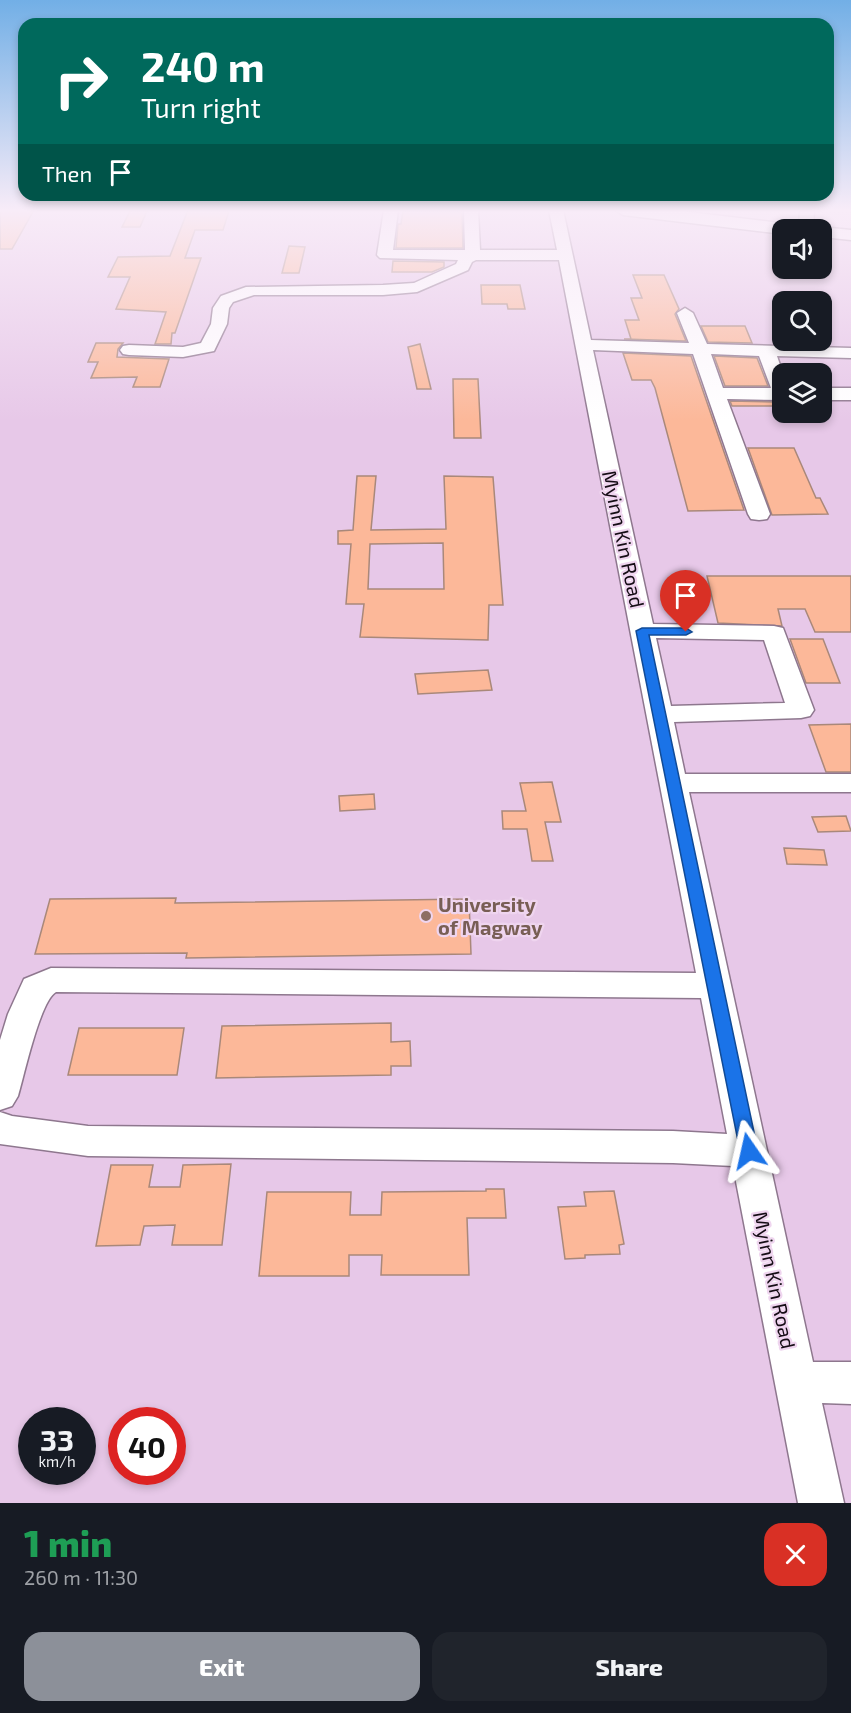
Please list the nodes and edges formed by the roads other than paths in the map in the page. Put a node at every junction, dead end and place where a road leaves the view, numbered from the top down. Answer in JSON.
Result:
{"nodes":[{"id":1,"x":433,"y":280,"type":"edge"},
{"id":2,"x":571,"y":280,"type":"edge"},
{"id":3,"x":685,"y":313,"type":"dead end"},
{"id":4,"x":584,"y":345,"type":"junction"},
{"id":5,"x":700,"y":348,"type":"junction"},
{"id":6,"x":129,"y":350,"type":"dead end"},
{"id":7,"x":766,"y":351,"type":"junction"},
{"id":8,"x":851,"y":353,"type":"edge"},
{"id":9,"x":772,"y":366,"type":"edge"},
{"id":10,"x":716,"y":393,"type":"junction"},
{"id":11,"x":772,"y":394,"type":"edge"},
{"id":12,"x":832,"y":394,"type":"edge"},
{"id":13,"x":851,"y":394,"type":"edge"},
{"id":14,"x":759,"y":514,"type":"dead end"},
{"id":15,"x":642,"y":631,"type":"junction"},
{"id":16,"x":660,"y":714,"type":"junction"},
{"id":17,"x":674,"y":783,"type":"junction"},
{"id":18,"x":851,"y":783,"type":"edge"},
{"id":19,"x":715,"y":986,"type":"junction"},
{"id":20,"x":0,"y":1096,"type":"edge"},
{"id":21,"x":0,"y":1127,"type":"edge"},
{"id":22,"x":749,"y":1151,"type":"junction"},
{"id":23,"x":796,"y":1382,"type":"junction"},
{"id":24,"x":851,"y":1383,"type":"edge"},
{"id":25,"x":821,"y":1503,"type":"edge"}],
"edges":[{"from":1,"to":6,"type":"street"},
{"from":2,"to":4,"type":"street","name":"Myinn Kin Road"},
{"from":3,"to":5,"type":"street"},
{"from":4,"to":5,"type":"street"},
{"from":4,"to":15,"type":"street","name":"Myinn Kin Road"},
{"from":5,"to":7,"type":"street"},
{"from":5,"to":10,"type":"street"},
{"from":7,"to":8,"type":"street"},
{"from":7,"to":9,"type":"street"},
{"from":10,"to":11,"type":"street"},
{"from":10,"to":14,"type":"street"},
{"from":12,"to":13,"type":"street"},
{"from":15,"to":16,"type":"street","name":"Myinn Kin Road"},
{"from":15,"to":16,"type":"street"},
{"from":16,"to":17,"type":"street","name":"Myinn Kin Road"},
{"from":17,"to":18,"type":"street"},
{"from":17,"to":19,"type":"street","name":"Myinn Kin Road"},
{"from":19,"to":20,"type":"street"},
{"from":19,"to":22,"type":"street","name":"Myinn Kin Road"},
{"from":21,"to":22,"type":"street"},
{"from":22,"to":23,"type":"street","name":"Myinn Kin Road"},
{"from":23,"to":24,"type":"street"},
{"from":23,"to":25,"type":"street","name":"Myinn Kin Road"}]}
